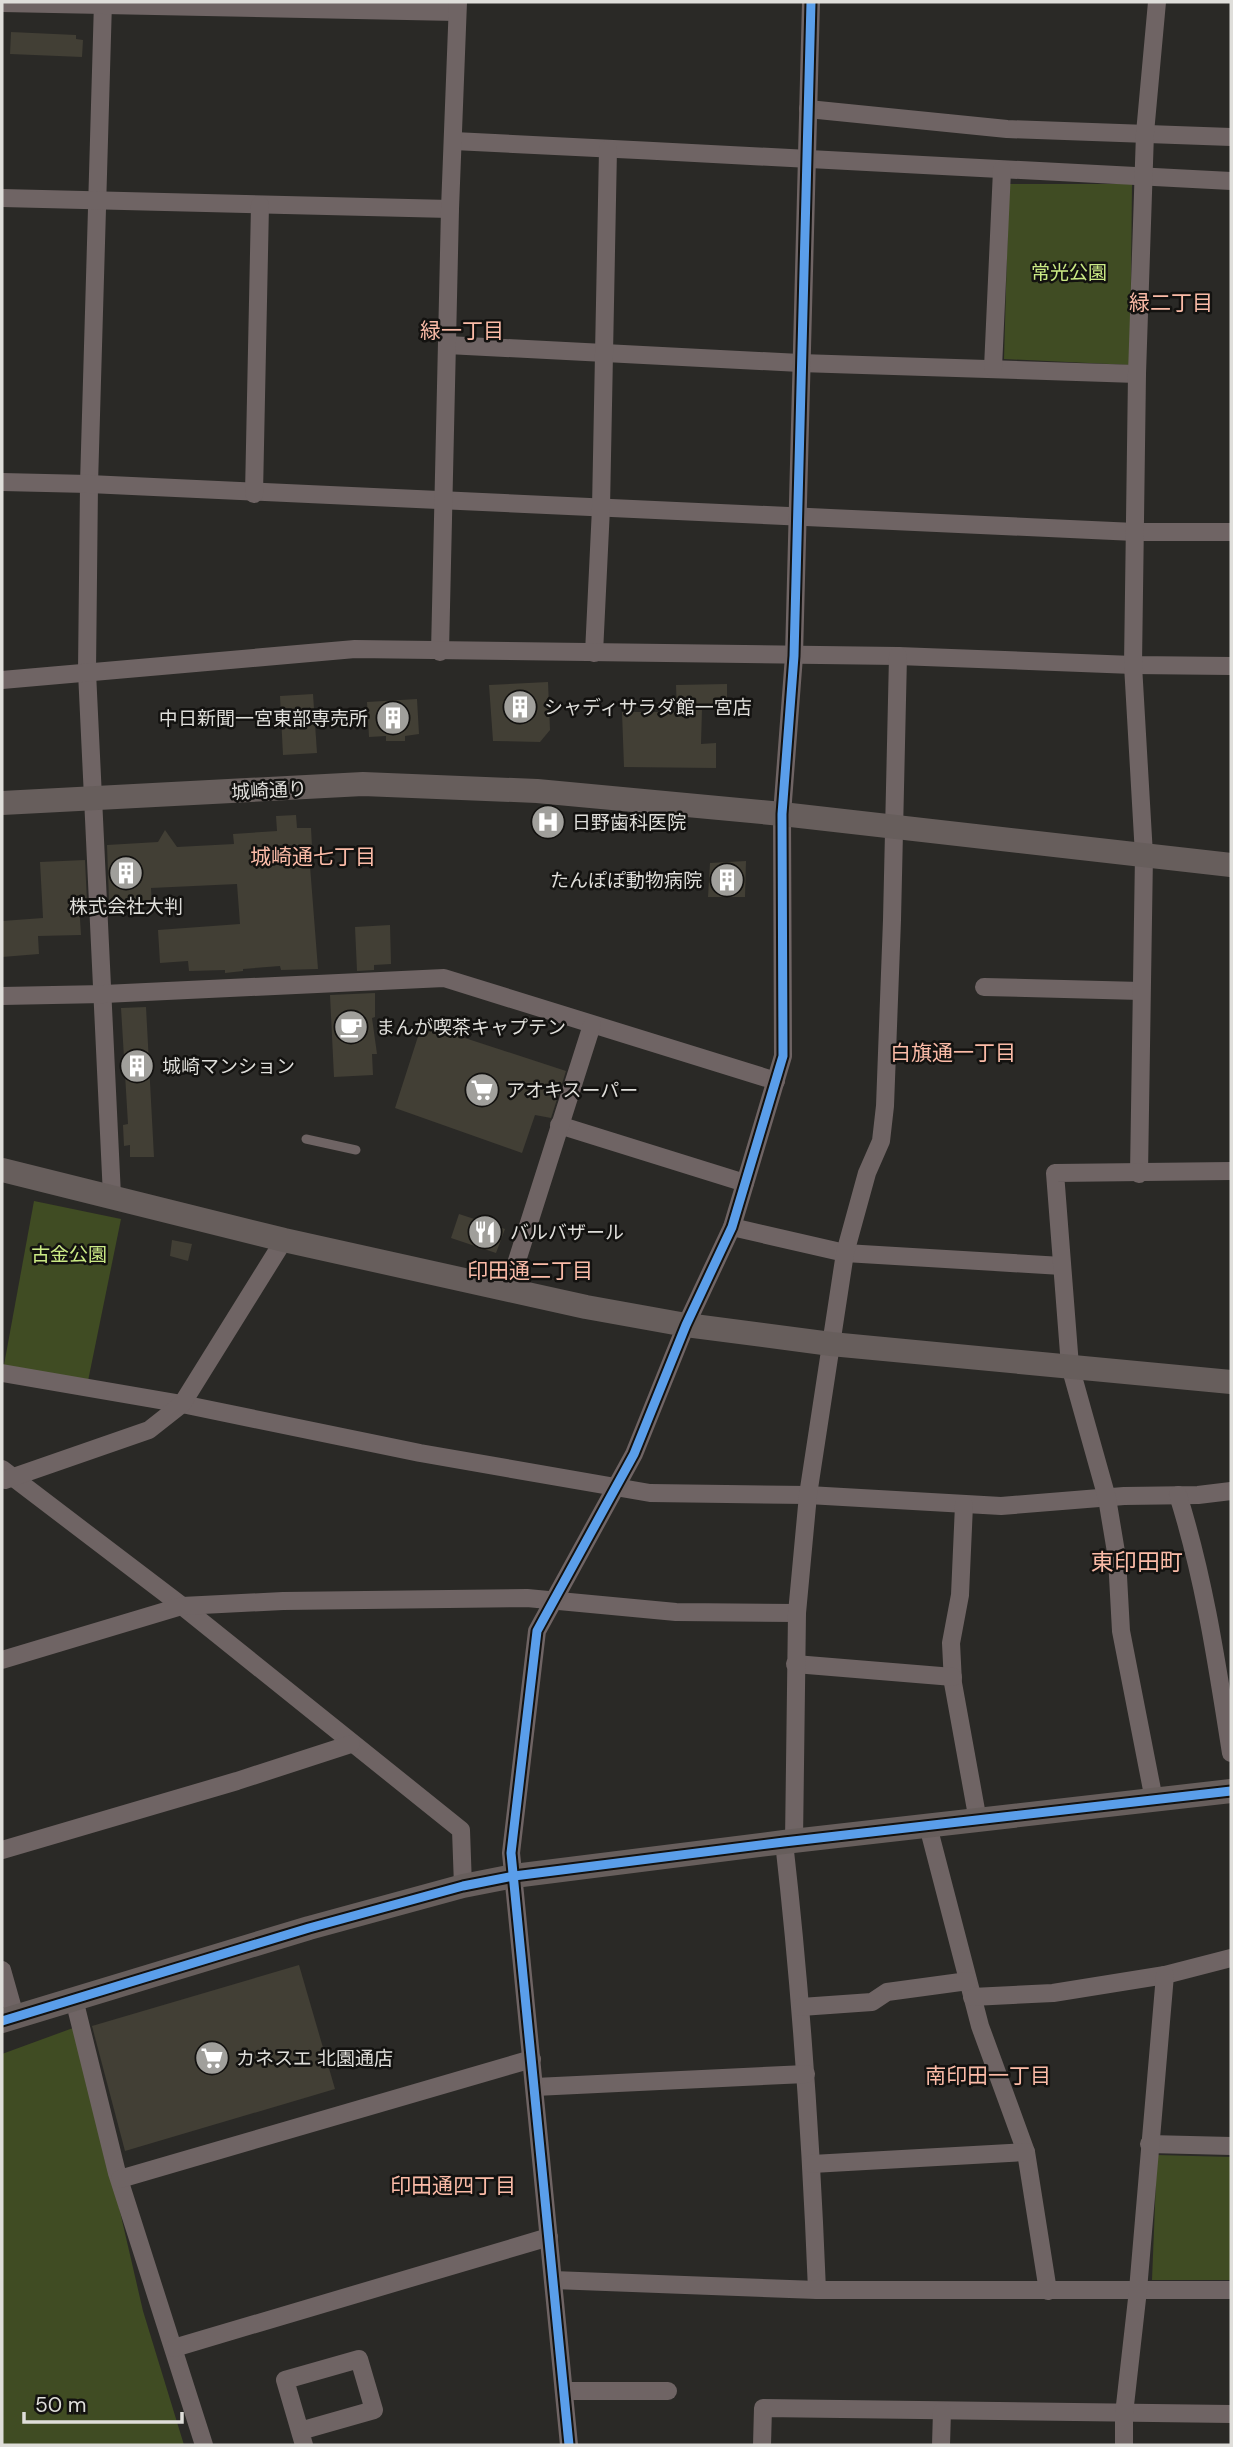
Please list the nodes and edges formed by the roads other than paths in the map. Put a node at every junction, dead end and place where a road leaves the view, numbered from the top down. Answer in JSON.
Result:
{"nodes":[{"id":1,"x":811,"y":2,"type":"edge"},
{"id":2,"x":1157,"y":2,"type":"edge"},
{"id":3,"x":2,"y":3,"type":"edge"},
{"id":4,"x":103,"y":3,"type":"edge"},
{"id":5,"x":457,"y":7,"type":"edge"},
{"id":6,"x":808,"y":109,"type":"junction"},
{"id":7,"x":1145,"y":133,"type":"junction"},
{"id":8,"x":1231,"y":137,"type":"edge"},
{"id":9,"x":454,"y":141,"type":"junction"},
{"id":10,"x":608,"y":149,"type":"junction"},
{"id":11,"x":806,"y":159,"type":"junction"},
{"id":12,"x":1002,"y":170,"type":"junction"},
{"id":13,"x":1144,"y":174,"type":"junction"},
{"id":14,"x":1231,"y":181,"type":"edge"},
{"id":15,"x":2,"y":198,"type":"edge"},
{"id":16,"x":97,"y":202,"type":"junction"},
{"id":17,"x":260,"y":205,"type":"junction"},
{"id":18,"x":450,"y":209,"type":"junction"},
{"id":19,"x":447,"y":345,"type":"junction"},
{"id":20,"x":603,"y":353,"type":"junction"},
{"id":21,"x":800,"y":363,"type":"junction"},
{"id":22,"x":993,"y":368,"type":"junction"},
{"id":23,"x":1137,"y":374,"type":"junction"},
{"id":24,"x":2,"y":482,"type":"edge"},
{"id":25,"x":89,"y":484,"type":"junction"},
{"id":26,"x":254,"y":494,"type":"junction"},
{"id":27,"x":442,"y":501,"type":"junction"},
{"id":28,"x":601,"y":508,"type":"junction"},
{"id":29,"x":798,"y":516,"type":"junction"},
{"id":30,"x":1135,"y":532,"type":"junction"},
{"id":31,"x":1231,"y":532,"type":"edge"},
{"id":32,"x":440,"y":652,"type":"junction"},
{"id":33,"x":594,"y":653,"type":"junction"},
{"id":34,"x":794,"y":656,"type":"junction"},
{"id":35,"x":898,"y":656,"type":"junction"},
{"id":36,"x":1133,"y":665,"type":"junction"},
{"id":37,"x":1231,"y":666,"type":"edge"},
{"id":38,"x":87,"y":672,"type":"junction"},
{"id":39,"x":2,"y":680,"type":"edge"},
{"id":40,"x":95,"y":799,"type":"junction"},
{"id":41,"x":2,"y":803,"type":"edge"},
{"id":42,"x":782,"y":814,"type":"junction"},
{"id":43,"x":893,"y":827,"type":"junction"},
{"id":44,"x":1144,"y":855,"type":"junction"},
{"id":45,"x":1231,"y":865,"type":"edge"},
{"id":46,"x":985,"y":987,"type":"dead end"},
{"id":47,"x":1141,"y":990,"type":"junction"},
{"id":48,"x":104,"y":994,"type":"junction"},
{"id":49,"x":2,"y":996,"type":"edge"},
{"id":50,"x":592,"y":1025,"type":"junction"},
{"id":51,"x":776,"y":1081,"type":"junction"},
{"id":52,"x":559,"y":1125,"type":"junction"},
{"id":53,"x":306,"y":1139,"type":"dead end"},
{"id":54,"x":356,"y":1150,"type":"dead end"},
{"id":55,"x":2,"y":1170,"type":"edge"},
{"id":56,"x":1231,"y":1171,"type":"edge"},
{"id":57,"x":1139,"y":1174,"type":"junction"},
{"id":58,"x":745,"y":1183,"type":"junction"},
{"id":59,"x":112,"y":1196,"type":"junction"},
{"id":60,"x":732,"y":1227,"type":"junction"},
{"id":61,"x":285,"y":1240,"type":"junction"},
{"id":62,"x":845,"y":1253,"type":"junction"},
{"id":63,"x":1062,"y":1266,"type":"junction"},
{"id":64,"x":508,"y":1289,"type":"junction"},
{"id":65,"x":686,"y":1325,"type":"junction"},
{"id":66,"x":831,"y":1344,"type":"junction"},
{"id":67,"x":1070,"y":1366,"type":"junction"},
{"id":68,"x":2,"y":1373,"type":"edge"},
{"id":69,"x":1231,"y":1382,"type":"edge"},
{"id":70,"x":182,"y":1404,"type":"junction"},
{"id":71,"x":5,"y":1476,"type":"edge"},
{"id":72,"x":615,"y":1487,"type":"junction"},
{"id":73,"x":1231,"y":1491,"type":"edge"},
{"id":74,"x":808,"y":1495,"type":"junction"},
{"id":75,"x":1178,"y":1495,"type":"junction"},
{"id":76,"x":1107,"y":1498,"type":"junction"},
{"id":77,"x":964,"y":1505,"type":"junction"},
{"id":78,"x":553,"y":1602,"type":"junction"},
{"id":79,"x":182,"y":1606,"type":"junction"},
{"id":80,"x":797,"y":1613,"type":"junction"},
{"id":81,"x":2,"y":1660,"type":"edge"},
{"id":82,"x":795,"y":1664,"type":"junction"},
{"id":83,"x":953,"y":1677,"type":"junction"},
{"id":84,"x":351,"y":1744,"type":"junction"},
{"id":85,"x":1231,"y":1753,"type":"edge"},
{"id":86,"x":1231,"y":1791,"type":"edge"},
{"id":87,"x":1154,"y":1800,"type":"junction"},
{"id":88,"x":978,"y":1821,"type":"junction"},
{"id":89,"x":928,"y":1826,"type":"junction"},
{"id":90,"x":789,"y":1841,"type":"junction"},
{"id":91,"x":2,"y":1850,"type":"edge"},
{"id":92,"x":514,"y":1876,"type":"junction"},
{"id":93,"x":463,"y":1886,"type":"junction"},
{"id":94,"x":1231,"y":1958,"type":"edge"},
{"id":95,"x":2,"y":1970,"type":"edge"},
{"id":96,"x":1165,"y":1975,"type":"junction"},
{"id":97,"x":970,"y":1989,"type":"junction"},
{"id":98,"x":74,"y":1998,"type":"junction"},
{"id":99,"x":801,"y":2007,"type":"junction"},
{"id":100,"x":9,"y":2019,"type":"edge"},
{"id":101,"x":533,"y":2059,"type":"junction"},
{"id":102,"x":806,"y":2074,"type":"junction"},
{"id":103,"x":535,"y":2087,"type":"junction"},
{"id":104,"x":1149,"y":2144,"type":"junction"},
{"id":105,"x":1231,"y":2146,"type":"edge"},
{"id":106,"x":1026,"y":2152,"type":"junction"},
{"id":107,"x":812,"y":2164,"type":"junction"},
{"id":108,"x":120,"y":2179,"type":"junction"},
{"id":109,"x":549,"y":2237,"type":"junction"},
{"id":110,"x":553,"y":2280,"type":"junction"},
{"id":111,"x":817,"y":2290,"type":"junction"},
{"id":112,"x":1138,"y":2290,"type":"junction"},
{"id":113,"x":1231,"y":2290,"type":"edge"},
{"id":114,"x":1048,"y":2291,"type":"junction"},
{"id":115,"x":174,"y":2348,"type":"junction"},
{"id":116,"x":564,"y":2391,"type":"junction"},
{"id":117,"x":668,"y":2391,"type":"dead end"},
{"id":118,"x":942,"y":2410,"type":"junction"},
{"id":119,"x":1124,"y":2414,"type":"junction"},
{"id":120,"x":1231,"y":2414,"type":"edge"},
{"id":121,"x":302,"y":2438,"type":"edge"},
{"id":122,"x":204,"y":2445,"type":"edge"},
{"id":123,"x":569,"y":2445,"type":"edge"},
{"id":124,"x":762,"y":2445,"type":"edge"},
{"id":125,"x":941,"y":2445,"type":"edge"},
{"id":126,"x":1124,"y":2445,"type":"edge"}],
"edges":[{"from":1,"to":6,"type":"street"},
{"from":2,"to":7,"type":"street"},
{"from":3,"to":4,"type":"street"},
{"from":4,"to":5,"type":"street"},
{"from":4,"to":16,"type":"street"},
{"from":5,"to":9,"type":"street"},
{"from":6,"to":7,"type":"street"},
{"from":6,"to":11,"type":"street"},
{"from":7,"to":8,"type":"street"},
{"from":7,"to":13,"type":"street"},
{"from":9,"to":10,"type":"street"},
{"from":9,"to":18,"type":"street"},
{"from":10,"to":11,"type":"street"},
{"from":10,"to":20,"type":"street"},
{"from":11,"to":12,"type":"street"},
{"from":11,"to":21,"type":"street"},
{"from":12,"to":13,"type":"street"},
{"from":12,"to":22,"type":"street"},
{"from":13,"to":14,"type":"street"},
{"from":13,"to":23,"type":"street"},
{"from":15,"to":16,"type":"street"},
{"from":16,"to":17,"type":"street"},
{"from":16,"to":25,"type":"street"},
{"from":17,"to":18,"type":"street"},
{"from":17,"to":26,"type":"street"},
{"from":18,"to":19,"type":"street"},
{"from":19,"to":20,"type":"street"},
{"from":19,"to":27,"type":"street"},
{"from":20,"to":21,"type":"street"},
{"from":20,"to":28,"type":"street"},
{"from":21,"to":22,"type":"street"},
{"from":21,"to":29,"type":"street"},
{"from":22,"to":23,"type":"street"},
{"from":23,"to":30,"type":"street"},
{"from":24,"to":25,"type":"street"},
{"from":25,"to":26,"type":"street"},
{"from":25,"to":38,"type":"street"},
{"from":26,"to":27,"type":"street"},
{"from":27,"to":28,"type":"street"},
{"from":27,"to":32,"type":"street"},
{"from":28,"to":29,"type":"street"},
{"from":28,"to":33,"type":"street"},
{"from":29,"to":30,"type":"street"},
{"from":29,"to":34,"type":"street"},
{"from":30,"to":31,"type":"street"},
{"from":30,"to":36,"type":"street"},
{"from":32,"to":33,"type":"street"},
{"from":32,"to":38,"type":"street"},
{"from":33,"to":34,"type":"street"},
{"from":34,"to":35,"type":"street"},
{"from":34,"to":42,"type":"street"},
{"from":35,"to":36,"type":"street"},
{"from":35,"to":43,"type":"street"},
{"from":36,"to":37,"type":"street"},
{"from":36,"to":44,"type":"street"},
{"from":38,"to":39,"type":"street"},
{"from":38,"to":40,"type":"street"},
{"from":40,"to":41,"type":"street","name":"城崎通り"},
{"from":40,"to":42,"type":"street","name":"城崎通り"},
{"from":40,"to":48,"type":"street"},
{"from":42,"to":43,"type":"street","name":"城崎通り"},
{"from":42,"to":51,"type":"street"},
{"from":43,"to":44,"type":"street","name":"城崎通り"},
{"from":43,"to":62,"type":"street"},
{"from":44,"to":45,"type":"street","name":"城崎通り"},
{"from":44,"to":47,"type":"street"},
{"from":46,"to":47,"type":"street"},
{"from":47,"to":57,"type":"street"},
{"from":48,"to":49,"type":"street"},
{"from":48,"to":50,"type":"street"},
{"from":48,"to":59,"type":"street"},
{"from":50,"to":51,"type":"street"},
{"from":50,"to":52,"type":"street"},
{"from":51,"to":58,"type":"street"},
{"from":52,"to":58,"type":"street"},
{"from":52,"to":64,"type":"street"},
{"from":53,"to":54,"type":"lane"},
{"from":55,"to":59,"type":"street"},
{"from":56,"to":57,"type":"street"},
{"from":57,"to":63,"type":"street"},
{"from":58,"to":60,"type":"street"},
{"from":59,"to":61,"type":"street"},
{"from":60,"to":62,"type":"street"},
{"from":60,"to":65,"type":"street"},
{"from":61,"to":64,"type":"street"},
{"from":61,"to":70,"type":"street"},
{"from":62,"to":63,"type":"street"},
{"from":62,"to":66,"type":"street"},
{"from":63,"to":67,"type":"street"},
{"from":64,"to":65,"type":"street"},
{"from":65,"to":66,"type":"street"},
{"from":65,"to":72,"type":"street"},
{"from":66,"to":67,"type":"street"},
{"from":66,"to":74,"type":"street"},
{"from":67,"to":69,"type":"street"},
{"from":67,"to":76,"type":"street"},
{"from":68,"to":70,"type":"street"},
{"from":70,"to":71,"type":"street"},
{"from":70,"to":72,"type":"street"},
{"from":71,"to":79,"type":"street"},
{"from":72,"to":74,"type":"street"},
{"from":72,"to":78,"type":"street"},
{"from":73,"to":75,"type":"street"},
{"from":74,"to":77,"type":"street"},
{"from":74,"to":80,"type":"street"},
{"from":75,"to":76,"type":"street"},
{"from":75,"to":85,"type":"street"},
{"from":76,"to":77,"type":"street"},
{"from":76,"to":87,"type":"street"},
{"from":77,"to":83,"type":"street"},
{"from":78,"to":79,"type":"street"},
{"from":78,"to":80,"type":"street"},
{"from":78,"to":92,"type":"street"},
{"from":79,"to":81,"type":"street"},
{"from":79,"to":84,"type":"street"},
{"from":80,"to":82,"type":"street"},
{"from":82,"to":83,"type":"street"},
{"from":82,"to":90,"type":"street"},
{"from":83,"to":88,"type":"street"},
{"from":84,"to":91,"type":"street"},
{"from":84,"to":93,"type":"street"},
{"from":86,"to":87,"type":"street"},
{"from":87,"to":88,"type":"street"},
{"from":88,"to":89,"type":"street"},
{"from":89,"to":90,"type":"street"},
{"from":89,"to":97,"type":"street"},
{"from":90,"to":92,"type":"street"},
{"from":90,"to":99,"type":"street"},
{"from":92,"to":93,"type":"street"},
{"from":92,"to":101,"type":"street"},
{"from":93,"to":98,"type":"street"},
{"from":94,"to":96,"type":"street"},
{"from":95,"to":100,"type":"street"},
{"from":96,"to":97,"type":"street"},
{"from":96,"to":104,"type":"street"},
{"from":97,"to":99,"type":"street"},
{"from":97,"to":106,"type":"street"},
{"from":98,"to":100,"type":"street"},
{"from":98,"to":108,"type":"street"},
{"from":99,"to":102,"type":"street"},
{"from":101,"to":103,"type":"street"},
{"from":101,"to":108,"type":"street"},
{"from":102,"to":103,"type":"street"},
{"from":102,"to":107,"type":"street"},
{"from":103,"to":109,"type":"street"},
{"from":104,"to":105,"type":"street"},
{"from":104,"to":112,"type":"street"},
{"from":106,"to":107,"type":"street"},
{"from":106,"to":114,"type":"street"},
{"from":107,"to":111,"type":"street"},
{"from":108,"to":115,"type":"street"},
{"from":109,"to":110,"type":"street"},
{"from":109,"to":115,"type":"street"},
{"from":110,"to":111,"type":"street"},
{"from":110,"to":116,"type":"street"},
{"from":111,"to":114,"type":"street"},
{"from":112,"to":113,"type":"street"},
{"from":112,"to":114,"type":"street"},
{"from":112,"to":119,"type":"street"},
{"from":115,"to":122,"type":"street"},
{"from":116,"to":117,"type":"street"},
{"from":116,"to":123,"type":"street"},
{"from":118,"to":119,"type":"street"},
{"from":118,"to":124,"type":"street"},
{"from":118,"to":125,"type":"street"},
{"from":119,"to":120,"type":"street"},
{"from":119,"to":126,"type":"street"},
{"from":121,"to":121,"type":"street"}]}
